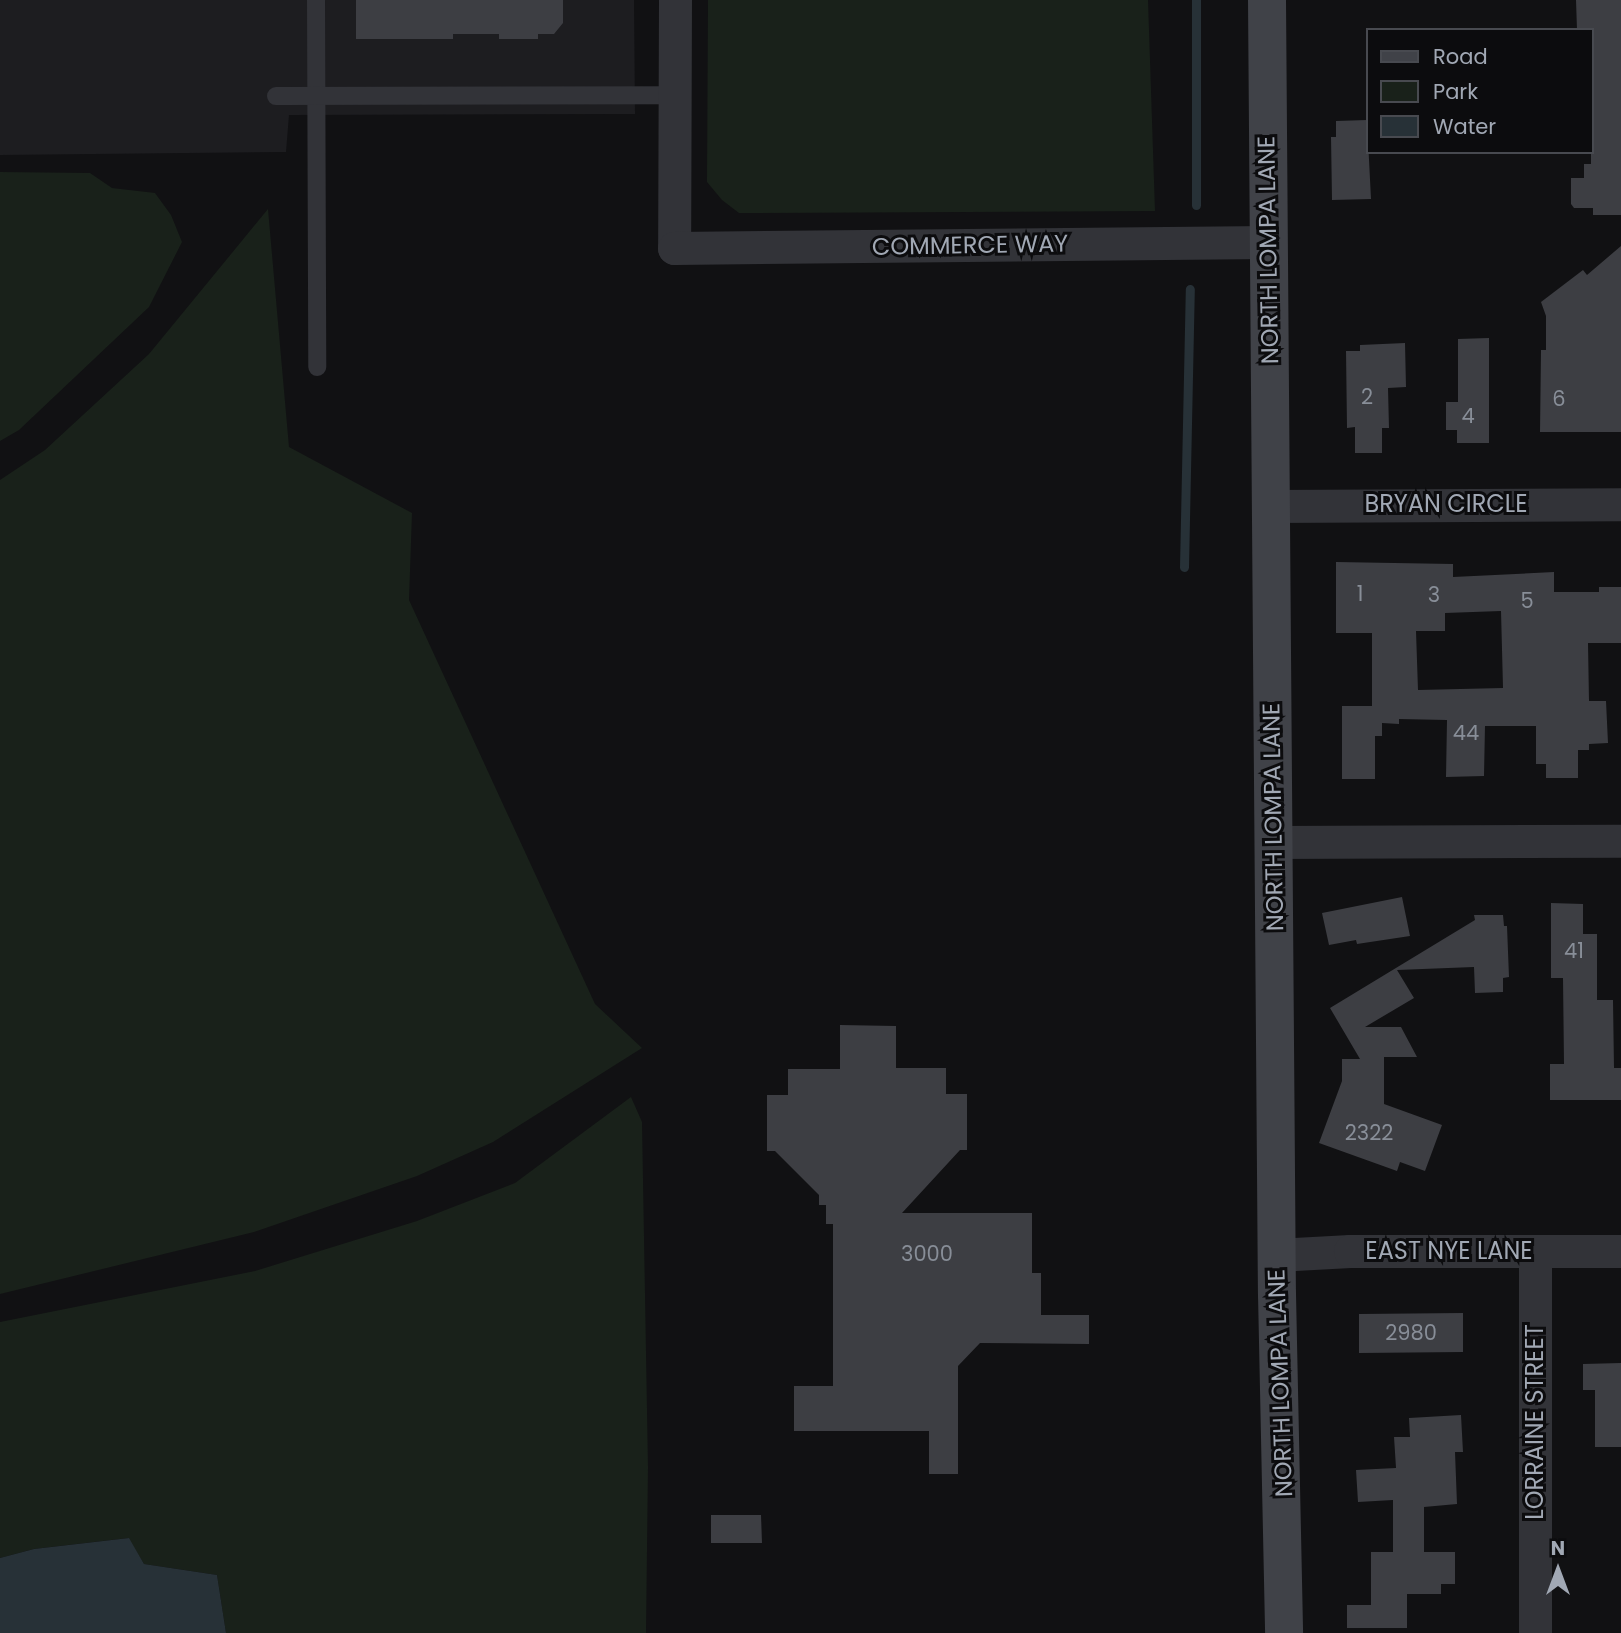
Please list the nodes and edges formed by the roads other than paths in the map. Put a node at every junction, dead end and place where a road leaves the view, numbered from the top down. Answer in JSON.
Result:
{"nodes":[{"id":1,"x":316,"y":0,"type":"edge"},
{"id":2,"x":674,"y":0,"type":"edge"},
{"id":3,"x":1267,"y":0,"type":"edge"},
{"id":4,"x":276,"y":96,"type":"dead end"},
{"id":5,"x":317,"y":96,"type":"junction"},
{"id":6,"x":674,"y":96,"type":"junction"},
{"id":7,"x":1267,"y":242,"type":"junction"},
{"id":8,"x":317,"y":367,"type":"dead end"},
{"id":9,"x":1621,"y":504,"type":"edge"},
{"id":10,"x":1270,"y":506,"type":"junction"},
{"id":11,"x":1621,"y":841,"type":"edge"},
{"id":12,"x":1272,"y":842,"type":"junction"},
{"id":13,"x":1621,"y":1251,"type":"edge"},
{"id":14,"x":1535,"y":1252,"type":"junction"},
{"id":15,"x":1276,"y":1255,"type":"junction"},
{"id":16,"x":1284,"y":1633,"type":"edge"},
{"id":17,"x":1535,"y":1633,"type":"edge"}],
"edges":[{"from":1,"to":5,"type":"lane"},
{"from":2,"to":6,"type":"street"},
{"from":3,"to":7,"type":"street","name":"NORTH LOMPA LANE"},
{"from":4,"to":5,"type":"lane"},
{"from":5,"to":6,"type":"lane"},
{"from":5,"to":8,"type":"lane"},
{"from":6,"to":7,"type":"street","name":"COMMERCE WAY"},
{"from":7,"to":10,"type":"street","name":"NORTH LOMPA LANE"},
{"from":9,"to":10,"type":"street","name":"BRYAN CIRCLE"},
{"from":10,"to":12,"type":"street","name":"NORTH LOMPA LANE"},
{"from":11,"to":12,"type":"street"},
{"from":12,"to":15,"type":"street","name":"NORTH LOMPA LANE"},
{"from":13,"to":14,"type":"street","name":"EAST NYE LANE"},
{"from":14,"to":15,"type":"street","name":"EAST NYE LANE"},
{"from":14,"to":17,"type":"street","name":"LORRAINE STREET"},
{"from":15,"to":16,"type":"street","name":"NORTH LOMPA LANE"}]}
